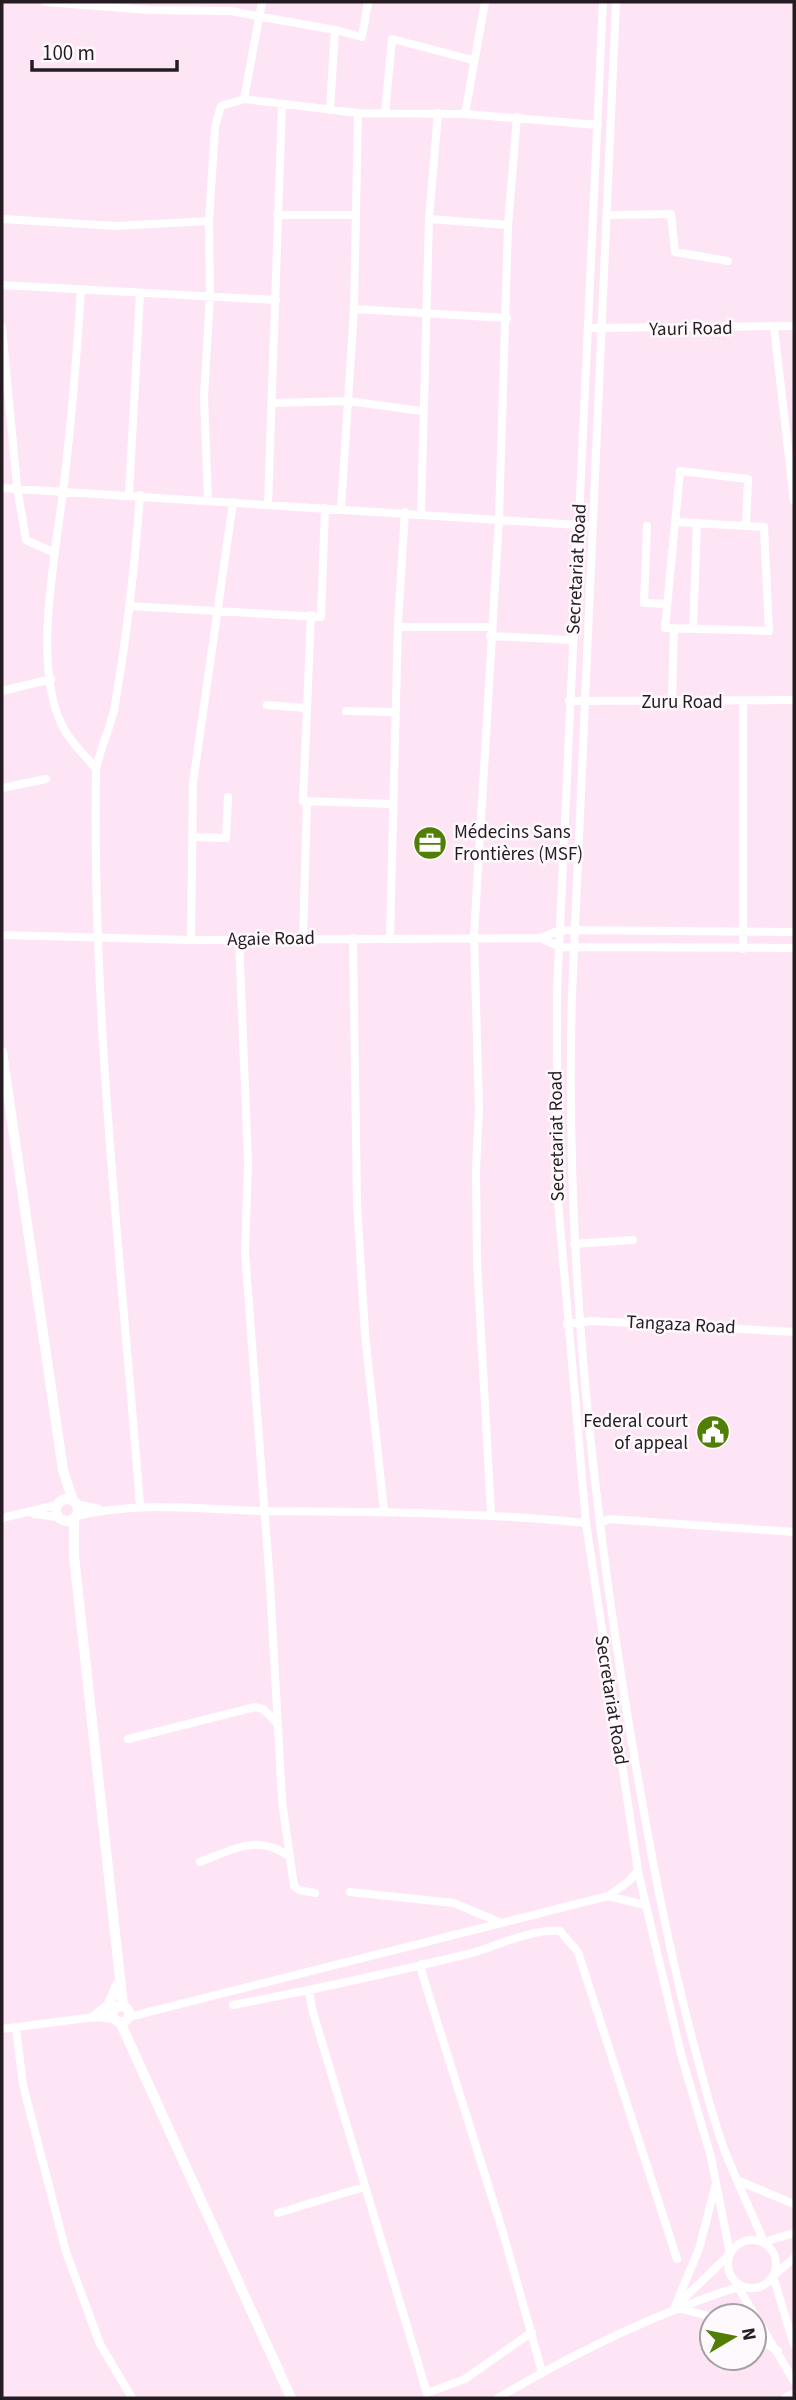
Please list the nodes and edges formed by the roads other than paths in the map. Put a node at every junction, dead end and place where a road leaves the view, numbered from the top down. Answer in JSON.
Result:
{"nodes":[{"id":1,"x":46,"y":2,"type":"edge"},
{"id":2,"x":230,"y":2,"type":"edge"},
{"id":3,"x":262,"y":2,"type":"edge"},
{"id":4,"x":368,"y":2,"type":"edge"},
{"id":5,"x":485,"y":2,"type":"edge"},
{"id":6,"x":603,"y":2,"type":"edge"},
{"id":7,"x":617,"y":2,"type":"edge"},
{"id":8,"x":85,"y":3,"type":"edge"},
{"id":9,"x":149,"y":6,"type":"edge"},
{"id":10,"x":230,"y":12,"type":"junction"},
{"id":11,"x":260,"y":16,"type":"junction"},
{"id":12,"x":335,"y":30,"type":"junction"},
{"id":13,"x":473,"y":60,"type":"junction"},
{"id":14,"x":244,"y":99,"type":"junction"},
{"id":15,"x":282,"y":104,"type":"junction"},
{"id":16,"x":330,"y":110,"type":"junction"},
{"id":17,"x":358,"y":113,"type":"junction"},
{"id":18,"x":384,"y":113,"type":"junction"},
{"id":19,"x":438,"y":113,"type":"junction"},
{"id":20,"x":464,"y":114,"type":"junction"},
{"id":21,"x":517,"y":117,"type":"junction"},
{"id":22,"x":597,"y":125,"type":"junction"},
{"id":23,"x":277,"y":215,"type":"junction"},
{"id":24,"x":354,"y":215,"type":"junction"},
{"id":25,"x":609,"y":215,"type":"junction"},
{"id":26,"x":2,"y":219,"type":"edge"},
{"id":27,"x":429,"y":219,"type":"junction"},
{"id":28,"x":209,"y":221,"type":"junction"},
{"id":29,"x":508,"y":225,"type":"junction"},
{"id":30,"x":728,"y":261,"type":"dead end"},
{"id":31,"x":2,"y":285,"type":"edge"},
{"id":32,"x":81,"y":290,"type":"junction"},
{"id":33,"x":140,"y":294,"type":"junction"},
{"id":34,"x":210,"y":296,"type":"junction"},
{"id":35,"x":276,"y":300,"type":"junction"},
{"id":36,"x":354,"y":309,"type":"junction"},
{"id":37,"x":426,"y":312,"type":"junction"},
{"id":38,"x":507,"y":318,"type":"junction"},
{"id":39,"x":794,"y":326,"type":"edge"},
{"id":40,"x":2,"y":327,"type":"edge"},
{"id":41,"x":774,"y":327,"type":"junction"},
{"id":42,"x":588,"y":328,"type":"junction"},
{"id":43,"x":604,"y":330,"type":"junction"},
{"id":44,"x":348,"y":401,"type":"junction"},
{"id":45,"x":272,"y":402,"type":"junction"},
{"id":46,"x":422,"y":411,"type":"junction"},
{"id":47,"x":17,"y":487,"type":"junction"},
{"id":48,"x":2,"y":488,"type":"edge"},
{"id":49,"x":64,"y":490,"type":"junction"},
{"id":50,"x":129,"y":494,"type":"junction"},
{"id":51,"x":141,"y":495,"type":"junction"},
{"id":52,"x":208,"y":500,"type":"junction"},
{"id":53,"x":794,"y":501,"type":"edge"},
{"id":54,"x":233,"y":502,"type":"junction"},
{"id":55,"x":268,"y":505,"type":"junction"},
{"id":56,"x":326,"y":508,"type":"junction"},
{"id":57,"x":341,"y":508,"type":"junction"},
{"id":58,"x":405,"y":512,"type":"junction"},
{"id":59,"x":421,"y":513,"type":"junction"},
{"id":60,"x":499,"y":518,"type":"junction"},
{"id":61,"x":676,"y":522,"type":"junction"},
{"id":62,"x":697,"y":523,"type":"junction"},
{"id":63,"x":580,"y":525,"type":"junction"},
{"id":64,"x":593,"y":526,"type":"junction"},
{"id":65,"x":647,"y":526,"type":"dead end"},
{"id":66,"x":746,"y":526,"type":"junction"},
{"id":67,"x":55,"y":553,"type":"junction"},
{"id":68,"x":667,"y":604,"type":"junction"},
{"id":69,"x":128,"y":606,"type":"junction"},
{"id":70,"x":217,"y":612,"type":"junction"},
{"id":71,"x":311,"y":615,"type":"junction"},
{"id":72,"x":398,"y":627,"type":"junction"},
{"id":73,"x":674,"y":628,"type":"junction"},
{"id":74,"x":693,"y":629,"type":"junction"},
{"id":75,"x":491,"y":631,"type":"junction"},
{"id":76,"x":573,"y":640,"type":"junction"},
{"id":77,"x":51,"y":679,"type":"junction"},
{"id":78,"x":2,"y":691,"type":"edge"},
{"id":79,"x":794,"y":700,"type":"edge"},
{"id":80,"x":569,"y":701,"type":"junction"},
{"id":81,"x":743,"y":701,"type":"junction"},
{"id":82,"x":586,"y":702,"type":"junction"},
{"id":83,"x":672,"y":702,"type":"junction"},
{"id":84,"x":267,"y":705,"type":"dead end"},
{"id":85,"x":307,"y":708,"type":"junction"},
{"id":86,"x":346,"y":711,"type":"dead end"},
{"id":87,"x":395,"y":712,"type":"junction"},
{"id":88,"x":96,"y":769,"type":"junction"},
{"id":89,"x":46,"y":779,"type":"dead end"},
{"id":90,"x":2,"y":788,"type":"edge"},
{"id":91,"x":228,"y":797,"type":"dead end"},
{"id":92,"x":307,"y":801,"type":"junction"},
{"id":93,"x":391,"y":804,"type":"junction"},
{"id":94,"x":193,"y":837,"type":"junction"},
{"id":95,"x":560,"y":930,"type":"junction"},
{"id":96,"x":576,"y":930,"type":"junction"},
{"id":97,"x":794,"y":932,"type":"edge"},
{"id":98,"x":743,"y":933,"type":"junction"},
{"id":99,"x":2,"y":935,"type":"edge"},
{"id":100,"x":474,"y":936,"type":"junction"},
{"id":101,"x":390,"y":937,"type":"junction"},
{"id":102,"x":353,"y":938,"type":"junction"},
{"id":103,"x":540,"y":938,"type":"junction"},
{"id":104,"x":97,"y":939,"type":"junction"},
{"id":105,"x":239,"y":939,"type":"junction"},
{"id":106,"x":303,"y":939,"type":"junction"},
{"id":107,"x":191,"y":940,"type":"junction"},
{"id":108,"x":560,"y":947,"type":"junction"},
{"id":109,"x":575,"y":947,"type":"junction"},
{"id":110,"x":794,"y":948,"type":"edge"},
{"id":111,"x":743,"y":949,"type":"junction"},
{"id":112,"x":2,"y":1052,"type":"edge"},
{"id":113,"x":632,"y":1240,"type":"dead end"},
{"id":114,"x":574,"y":1244,"type":"junction"},
{"id":115,"x":582,"y":1322,"type":"junction"},
{"id":116,"x":567,"y":1324,"type":"junction"},
{"id":117,"x":794,"y":1332,"type":"edge"},
{"id":118,"x":63,"y":1470,"type":"junction"},
{"id":119,"x":74,"y":1502,"type":"junction"},
{"id":120,"x":59,"y":1503,"type":"junction"},
{"id":121,"x":140,"y":1505,"type":"junction"},
{"id":122,"x":2,"y":1506,"type":"edge"},
{"id":123,"x":102,"y":1510,"type":"junction"},
{"id":124,"x":264,"y":1511,"type":"junction"},
{"id":125,"x":384,"y":1511,"type":"junction"},
{"id":126,"x":31,"y":1513,"type":"junction"},
{"id":127,"x":491,"y":1513,"type":"junction"},
{"id":128,"x":3,"y":1518,"type":"edge"},
{"id":129,"x":75,"y":1518,"type":"junction"},
{"id":130,"x":60,"y":1519,"type":"junction"},
{"id":131,"x":586,"y":1523,"type":"junction"},
{"id":132,"x":600,"y":1523,"type":"junction"},
{"id":133,"x":794,"y":1532,"type":"edge"},
{"id":134,"x":74,"y":1556,"type":"junction"},
{"id":135,"x":278,"y":1724,"type":"junction"},
{"id":136,"x":128,"y":1739,"type":"dead end"},
{"id":137,"x":287,"y":1855,"type":"junction"},
{"id":138,"x":200,"y":1862,"type":"dead end"},
{"id":139,"x":638,"y":1871,"type":"junction"},
{"id":140,"x":350,"y":1892,"type":"dead end"},
{"id":141,"x":315,"y":1893,"type":"dead end"},
{"id":142,"x":608,"y":1896,"type":"junction"},
{"id":143,"x":645,"y":1905,"type":"junction"},
{"id":144,"x":499,"y":1922,"type":"junction"},
{"id":145,"x":422,"y":1964,"type":"junction"},
{"id":146,"x":118,"y":1984,"type":"junction"},
{"id":147,"x":309,"y":1991,"type":"junction"},
{"id":148,"x":233,"y":2005,"type":"dead end"},
{"id":149,"x":122,"y":2014,"type":"junction"},
{"id":150,"x":95,"y":2017,"type":"junction"},
{"id":151,"x":16,"y":2028,"type":"junction"},
{"id":152,"x":2,"y":2029,"type":"edge"},
{"id":153,"x":738,"y":2181,"type":"junction"},
{"id":154,"x":716,"y":2182,"type":"junction"},
{"id":155,"x":365,"y":2187,"type":"junction"},
{"id":156,"x":794,"y":2204,"type":"edge"},
{"id":157,"x":278,"y":2213,"type":"dead end"},
{"id":158,"x":794,"y":2233,"type":"edge"},
{"id":159,"x":764,"y":2242,"type":"junction"},
{"id":160,"x":730,"y":2255,"type":"junction"},
{"id":161,"x":677,"y":2259,"type":"dead end"},
{"id":162,"x":794,"y":2259,"type":"edge"},
{"id":163,"x":773,"y":2276,"type":"junction"},
{"id":164,"x":738,"y":2287,"type":"junction"},
{"id":165,"x":675,"y":2307,"type":"junction"},
{"id":166,"x":698,"y":2313,"type":"edge"},
{"id":167,"x":532,"y":2332,"type":"junction"},
{"id":168,"x":794,"y":2344,"type":"edge"},
{"id":169,"x":768,"y":2345,"type":"edge"},
{"id":170,"x":780,"y":2353,"type":"junction"},
{"id":171,"x":542,"y":2372,"type":"junction"},
{"id":172,"x":794,"y":2381,"type":"edge"},
{"id":173,"x":794,"y":2393,"type":"edge"},
{"id":174,"x":132,"y":2398,"type":"edge"},
{"id":175,"x":291,"y":2398,"type":"edge"},
{"id":176,"x":498,"y":2398,"type":"edge"},
{"id":177,"x":785,"y":2398,"type":"edge"}],
"edges":[{"from":1,"to":8,"type":"street"},
{"from":2,"to":10,"type":"street"},
{"from":3,"to":11,"type":"street"},
{"from":4,"to":12,"type":"street"},
{"from":5,"to":13,"type":"street"},
{"from":6,"to":22,"type":"street","name":"Secretariat Road"},
{"from":7,"to":25,"type":"street","name":"Secretariat Road"},
{"from":8,"to":9,"type":"street"},
{"from":9,"to":10,"type":"street"},
{"from":10,"to":11,"type":"street"},
{"from":11,"to":12,"type":"street"},
{"from":11,"to":14,"type":"street"},
{"from":12,"to":16,"type":"street"},
{"from":13,"to":18,"type":"street"},
{"from":13,"to":20,"type":"street"},
{"from":14,"to":15,"type":"street"},
{"from":14,"to":28,"type":"street"},
{"from":15,"to":16,"type":"street"},
{"from":15,"to":23,"type":"street"},
{"from":16,"to":17,"type":"street"},
{"from":17,"to":18,"type":"street"},
{"from":17,"to":24,"type":"street"},
{"from":18,"to":19,"type":"street"},
{"from":19,"to":20,"type":"street"},
{"from":19,"to":27,"type":"street"},
{"from":20,"to":21,"type":"street"},
{"from":21,"to":22,"type":"street"},
{"from":21,"to":29,"type":"street"},
{"from":22,"to":42,"type":"street","name":"Secretariat Road"},
{"from":23,"to":24,"type":"street"},
{"from":23,"to":35,"type":"street"},
{"from":24,"to":36,"type":"street"},
{"from":25,"to":30,"type":"street"},
{"from":25,"to":43,"type":"street","name":"Secretariat Road"},
{"from":26,"to":28,"type":"street"},
{"from":27,"to":29,"type":"street"},
{"from":27,"to":37,"type":"street"},
{"from":28,"to":34,"type":"street"},
{"from":29,"to":38,"type":"street"},
{"from":31,"to":32,"type":"street"},
{"from":32,"to":33,"type":"street"},
{"from":32,"to":49,"type":"street"},
{"from":33,"to":34,"type":"street"},
{"from":33,"to":50,"type":"street"},
{"from":34,"to":35,"type":"street"},
{"from":34,"to":52,"type":"street"},
{"from":35,"to":45,"type":"street"},
{"from":36,"to":37,"type":"street"},
{"from":36,"to":44,"type":"street"},
{"from":37,"to":38,"type":"street"},
{"from":37,"to":46,"type":"street"},
{"from":38,"to":60,"type":"street"},
{"from":39,"to":41,"type":"street","name":"Yauri Road"},
{"from":40,"to":47,"type":"street"},
{"from":41,"to":43,"type":"street","name":"Yauri Road"},
{"from":41,"to":53,"type":"street"},
{"from":42,"to":43,"type":"street","name":"Yauri Road"},
{"from":42,"to":63,"type":"street","name":"Secretariat Road"},
{"from":43,"to":64,"type":"street","name":"Secretariat Road"},
{"from":44,"to":45,"type":"street"},
{"from":44,"to":46,"type":"street"},
{"from":44,"to":57,"type":"street"},
{"from":45,"to":55,"type":"street"},
{"from":46,"to":59,"type":"street"},
{"from":47,"to":48,"type":"street"},
{"from":47,"to":49,"type":"street"},
{"from":47,"to":67,"type":"street"},
{"from":49,"to":50,"type":"street"},
{"from":49,"to":67,"type":"street"},
{"from":50,"to":51,"type":"street"},
{"from":51,"to":52,"type":"street"},
{"from":51,"to":69,"type":"street"},
{"from":52,"to":54,"type":"street"},
{"from":54,"to":55,"type":"street"},
{"from":54,"to":70,"type":"street"},
{"from":55,"to":56,"type":"street"},
{"from":56,"to":57,"type":"street"},
{"from":56,"to":71,"type":"street"},
{"from":57,"to":58,"type":"street"},
{"from":58,"to":59,"type":"street"},
{"from":58,"to":72,"type":"street"},
{"from":59,"to":60,"type":"street"},
{"from":60,"to":63,"type":"street"},
{"from":60,"to":75,"type":"street"},
{"from":61,"to":62,"type":"street"},
{"from":61,"to":66,"type":"street"},
{"from":61,"to":68,"type":"street"},
{"from":62,"to":66,"type":"street"},
{"from":62,"to":74,"type":"street"},
{"from":63,"to":64,"type":"street"},
{"from":63,"to":76,"type":"street","name":"Secretariat Road"},
{"from":64,"to":82,"type":"street","name":"Secretariat Road"},
{"from":65,"to":68,"type":"street"},
{"from":66,"to":74,"type":"street"},
{"from":67,"to":77,"type":"street"},
{"from":68,"to":73,"type":"street"},
{"from":69,"to":70,"type":"street"},
{"from":69,"to":88,"type":"street"},
{"from":70,"to":71,"type":"street"},
{"from":70,"to":94,"type":"street"},
{"from":71,"to":85,"type":"street"},
{"from":72,"to":75,"type":"street"},
{"from":72,"to":87,"type":"street"},
{"from":73,"to":74,"type":"street"},
{"from":73,"to":83,"type":"street"},
{"from":75,"to":76,"type":"street"},
{"from":75,"to":100,"type":"street"},
{"from":76,"to":80,"type":"street","name":"Secretariat Road"},
{"from":77,"to":78,"type":"street"},
{"from":77,"to":88,"type":"street"},
{"from":79,"to":81,"type":"street","name":"Zuru Road"},
{"from":80,"to":82,"type":"street","name":"Zuru Road"},
{"from":80,"to":95,"type":"street","name":"Secretariat Road"},
{"from":81,"to":83,"type":"street","name":"Zuru Road"},
{"from":81,"to":98,"type":"street"},
{"from":82,"to":83,"type":"street","name":"Zuru Road"},
{"from":82,"to":96,"type":"street","name":"Secretariat Road"},
{"from":84,"to":85,"type":"street"},
{"from":85,"to":92,"type":"street"},
{"from":86,"to":87,"type":"street"},
{"from":87,"to":93,"type":"street"},
{"from":88,"to":104,"type":"street"},
{"from":89,"to":90,"type":"street"},
{"from":91,"to":94,"type":"street"},
{"from":92,"to":93,"type":"street"},
{"from":92,"to":106,"type":"street"},
{"from":93,"to":101,"type":"street"},
{"from":94,"to":107,"type":"street"},
{"from":95,"to":96,"type":"street"},
{"from":95,"to":103,"type":"street"},
{"from":95,"to":108,"type":"street","name":"Secretariat Road"},
{"from":96,"to":98,"type":"street"},
{"from":96,"to":109,"type":"street","name":"Secretariat Road"},
{"from":97,"to":98,"type":"street"},
{"from":98,"to":111,"type":"street"},
{"from":99,"to":104,"type":"street","name":"Agaie Road"},
{"from":100,"to":101,"type":"street","name":"Agaie Road"},
{"from":100,"to":103,"type":"street","name":"Agaie Road"},
{"from":100,"to":127,"type":"street"},
{"from":101,"to":102,"type":"street","name":"Agaie Road"},
{"from":102,"to":106,"type":"street","name":"Agaie Road"},
{"from":102,"to":125,"type":"street"},
{"from":103,"to":108,"type":"street"},
{"from":104,"to":107,"type":"street","name":"Agaie Road"},
{"from":104,"to":121,"type":"street"},
{"from":105,"to":106,"type":"street","name":"Agaie Road"},
{"from":105,"to":107,"type":"street","name":"Agaie Road"},
{"from":105,"to":124,"type":"street"},
{"from":108,"to":109,"type":"street"},
{"from":108,"to":116,"type":"street","name":"Secretariat Road"},
{"from":109,"to":111,"type":"street"},
{"from":109,"to":114,"type":"street","name":"Secretariat Road"},
{"from":110,"to":111,"type":"street"},
{"from":112,"to":118,"type":"street"},
{"from":113,"to":114,"type":"street"},
{"from":114,"to":115,"type":"street","name":"Secretariat Road"},
{"from":115,"to":116,"type":"street","name":"Tangaza Road"},
{"from":115,"to":117,"type":"street","name":"Tangaza Road"},
{"from":115,"to":132,"type":"street","name":"Secretariat Road"},
{"from":116,"to":131,"type":"street","name":"Secretariat Road"},
{"from":118,"to":119,"type":"street"},
{"from":118,"to":120,"type":"street"},
{"from":119,"to":120,"type":"street"},
{"from":119,"to":123,"type":"street"},
{"from":119,"to":129,"type":"street"},
{"from":120,"to":126,"type":"street"},
{"from":120,"to":130,"type":"street"},
{"from":121,"to":123,"type":"street"},
{"from":121,"to":124,"type":"street"},
{"from":122,"to":128,"type":"street"},
{"from":123,"to":129,"type":"street"},
{"from":124,"to":125,"type":"street"},
{"from":124,"to":135,"type":"street"},
{"from":125,"to":127,"type":"street"},
{"from":126,"to":128,"type":"street"},
{"from":126,"to":130,"type":"street"},
{"from":127,"to":131,"type":"street"},
{"from":129,"to":130,"type":"street"},
{"from":129,"to":134,"type":"street"},
{"from":130,"to":134,"type":"street"},
{"from":131,"to":139,"type":"street","name":"Secretariat Road"},
{"from":132,"to":133,"type":"street"},
{"from":132,"to":153,"type":"street","name":"Secretariat Road"},
{"from":134,"to":146,"type":"street"},
{"from":135,"to":136,"type":"street"},
{"from":135,"to":137,"type":"street"},
{"from":137,"to":138,"type":"street"},
{"from":137,"to":141,"type":"street"},
{"from":139,"to":142,"type":"street"},
{"from":139,"to":143,"type":"street","name":"Secretariat Road"},
{"from":140,"to":144,"type":"street"},
{"from":142,"to":143,"type":"street"},
{"from":142,"to":144,"type":"street"},
{"from":143,"to":154,"type":"street","name":"Secretariat Road"},
{"from":144,"to":149,"type":"street"},
{"from":145,"to":147,"type":"street"},
{"from":145,"to":161,"type":"street"},
{"from":145,"to":167,"type":"street"},
{"from":146,"to":149,"type":"street"},
{"from":146,"to":150,"type":"street"},
{"from":147,"to":148,"type":"street"},
{"from":147,"to":155,"type":"street"},
{"from":149,"to":150,"type":"street"},
{"from":149,"to":175,"type":"street"},
{"from":150,"to":151,"type":"street"},
{"from":151,"to":152,"type":"street"},
{"from":151,"to":174,"type":"street"},
{"from":153,"to":156,"type":"street"},
{"from":153,"to":159,"type":"street","name":"Secretariat Road"},
{"from":154,"to":160,"type":"street","name":"Secretariat Road"},
{"from":154,"to":165,"type":"street"},
{"from":155,"to":157,"type":"street"},
{"from":155,"to":167,"type":"street"},
{"from":158,"to":159,"type":"street"},
{"from":159,"to":160,"type":"street"},
{"from":159,"to":163,"type":"street"},
{"from":160,"to":164,"type":"street"},
{"from":160,"to":165,"type":"street"},
{"from":162,"to":163,"type":"street"},
{"from":163,"to":164,"type":"street"},
{"from":163,"to":168,"type":"street"},
{"from":164,"to":165,"type":"street"},
{"from":164,"to":170,"type":"street"},
{"from":165,"to":166,"type":"street"},
{"from":165,"to":171,"type":"street"},
{"from":167,"to":171,"type":"street"},
{"from":169,"to":170,"type":"street"},
{"from":170,"to":172,"type":"street"},
{"from":171,"to":176,"type":"street"},
{"from":173,"to":177,"type":"street"}]}
